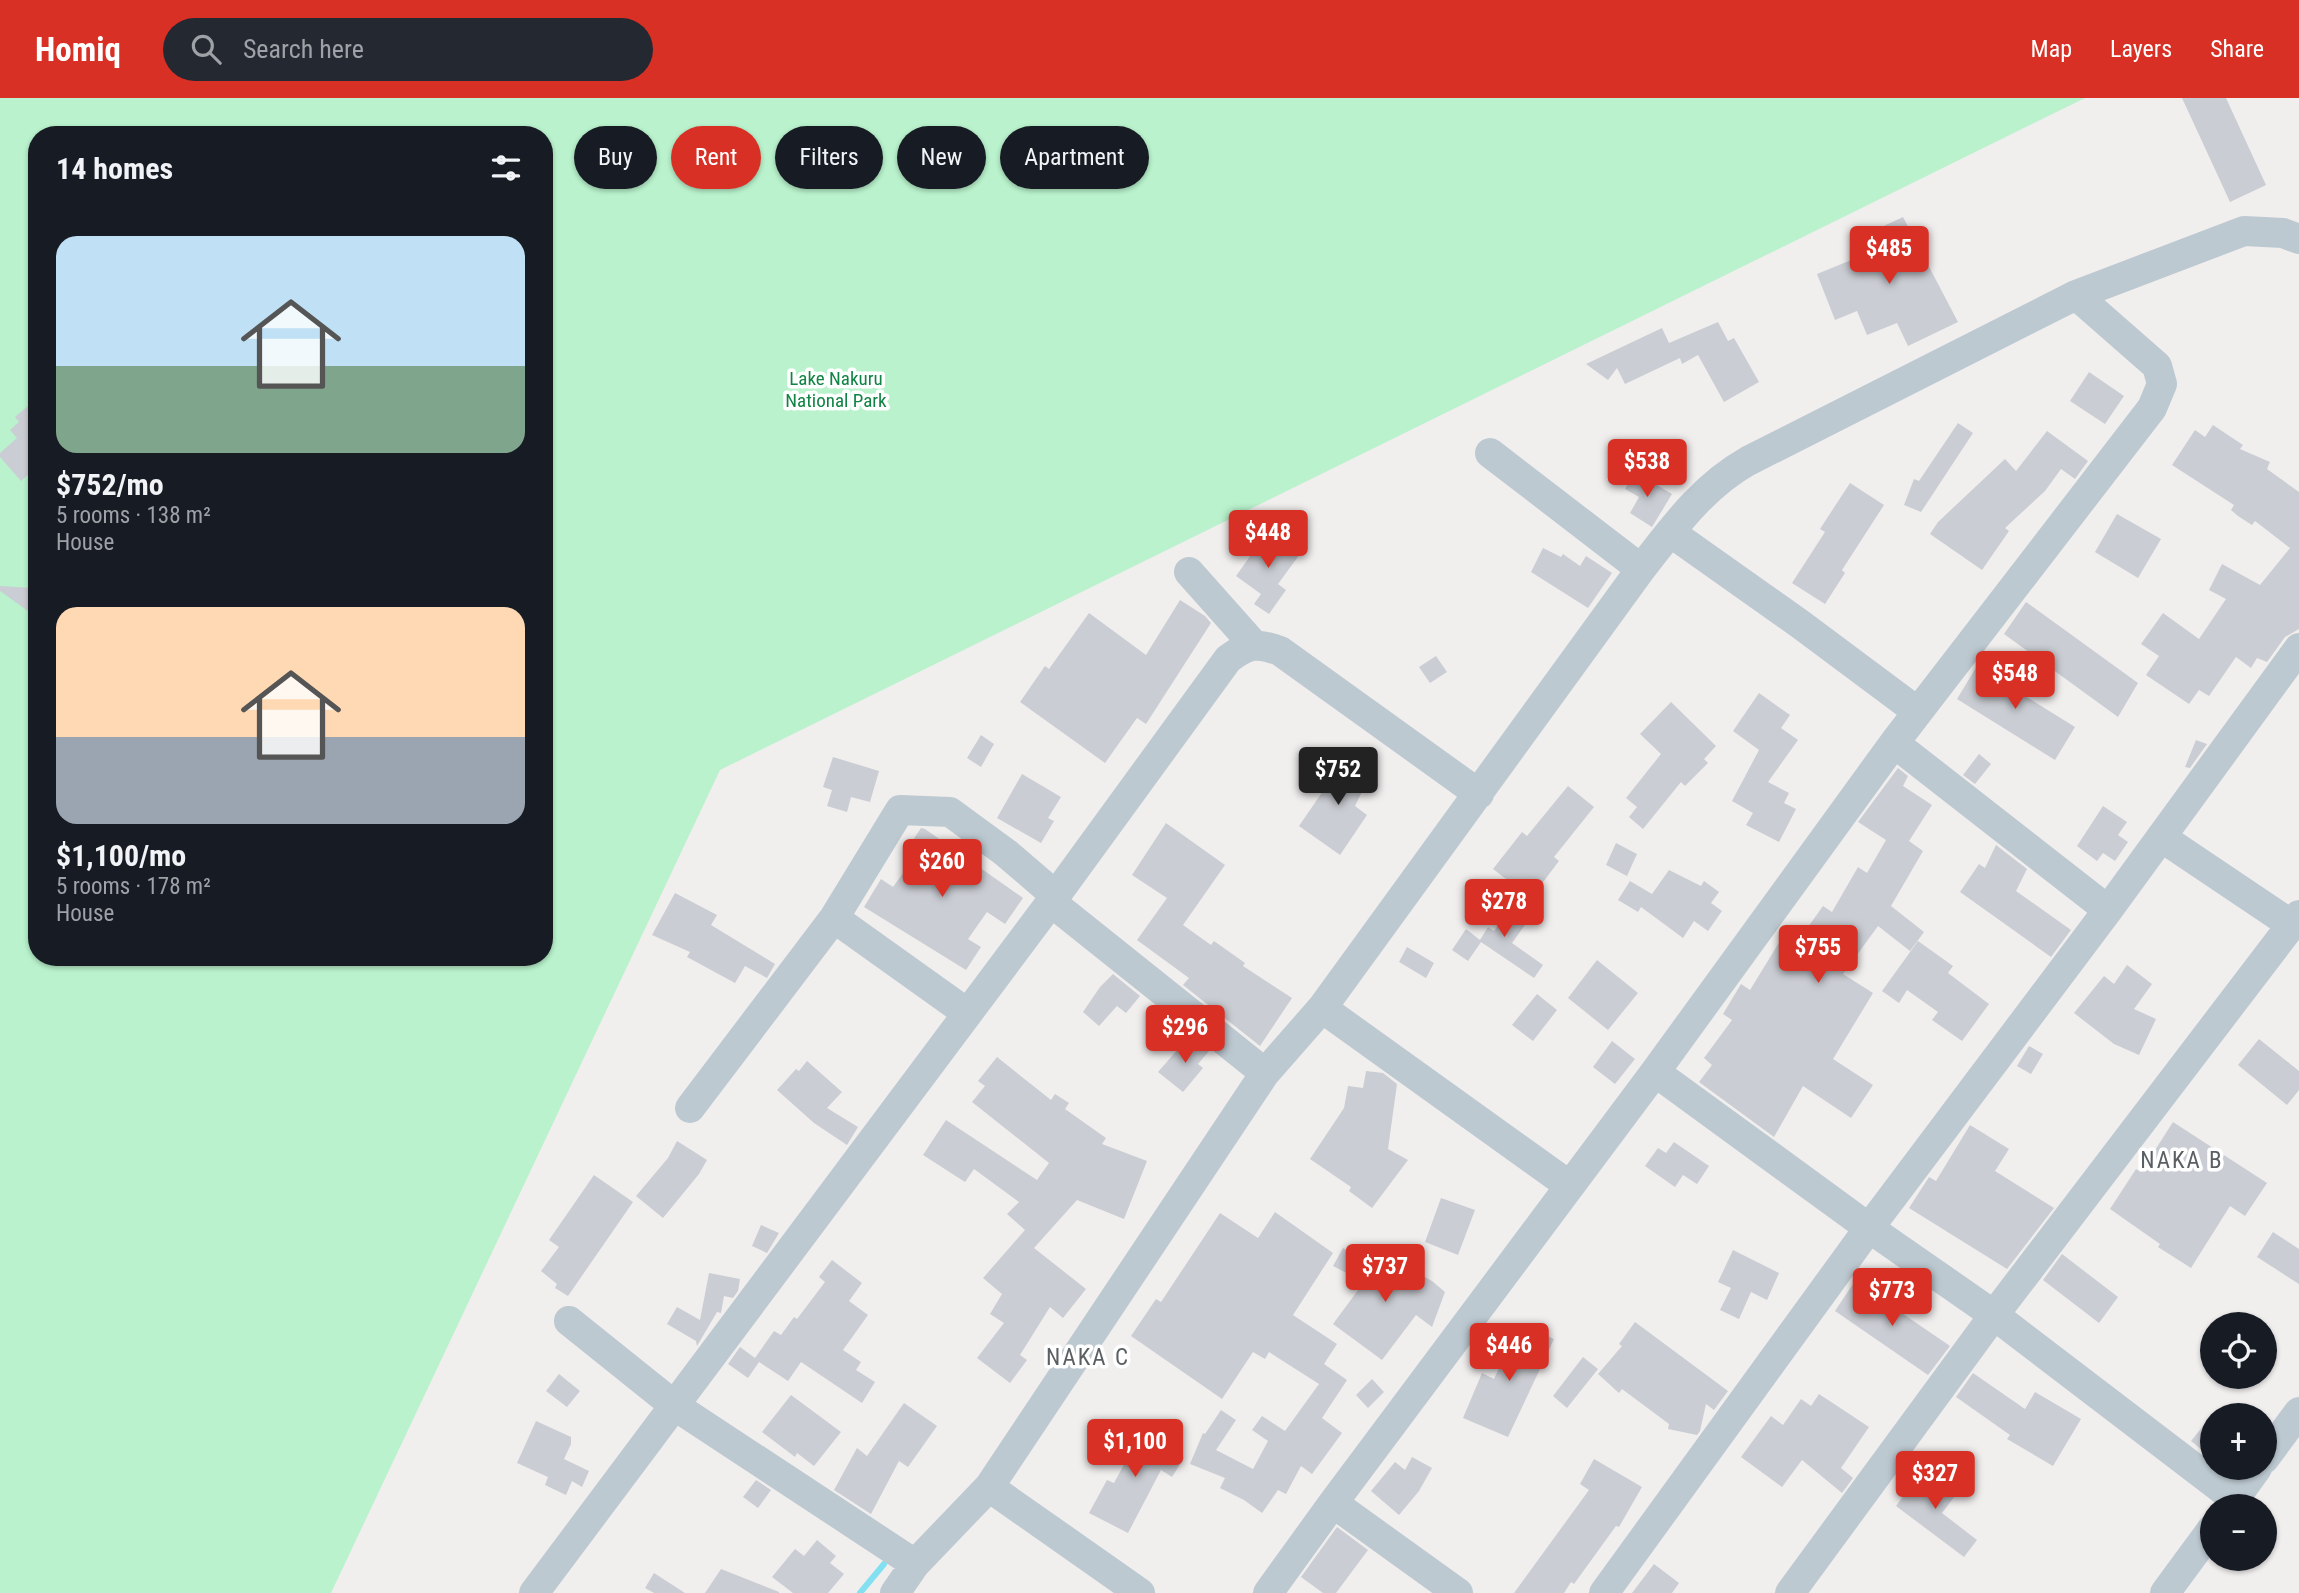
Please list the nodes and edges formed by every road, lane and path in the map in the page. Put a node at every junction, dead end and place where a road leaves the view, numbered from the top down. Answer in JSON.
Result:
{"nodes":[{"id":1,"x":2299,"y":239,"type":"edge"},
{"id":2,"x":2076,"y":295,"type":"junction"},
{"id":3,"x":1490,"y":453,"type":"dead end"},
{"id":4,"x":1670,"y":532,"type":"junction"},
{"id":5,"x":1641,"y":569,"type":"junction"},
{"id":6,"x":1189,"y":572,"type":"dead end"},
{"id":7,"x":1254,"y":645,"type":"junction"},
{"id":8,"x":2299,"y":648,"type":"edge"},
{"id":9,"x":1918,"y":712,"type":"junction"},
{"id":10,"x":1894,"y":743,"type":"junction"},
{"id":11,"x":1479,"y":794,"type":"junction"},
{"id":12,"x":2161,"y":837,"type":"junction"},
{"id":13,"x":1053,"y":899,"type":"junction"},
{"id":14,"x":2108,"y":910,"type":"junction"},
{"id":15,"x":834,"y":918,"type":"junction"},
{"id":16,"x":2295,"y":920,"type":"edge"},
{"id":17,"x":1321,"y":1008,"type":"junction"},
{"id":18,"x":967,"y":1013,"type":"junction"},
{"id":19,"x":1655,"y":1072,"type":"junction"},
{"id":20,"x":1265,"y":1073,"type":"junction"},
{"id":21,"x":690,"y":1108,"type":"dead end"},
{"id":22,"x":1570,"y":1186,"type":"junction"},
{"id":23,"x":1869,"y":1228,"type":"junction"},
{"id":24,"x":1994,"y":1315,"type":"junction"},
{"id":25,"x":569,"y":1321,"type":"dead end"},
{"id":26,"x":675,"y":1406,"type":"junction"},
{"id":27,"x":2299,"y":1412,"type":"edge"},
{"id":28,"x":2277,"y":1442,"type":"edge"},
{"id":29,"x":989,"y":1487,"type":"junction"},
{"id":30,"x":2221,"y":1494,"type":"edge"},
{"id":31,"x":1333,"y":1503,"type":"junction"},
{"id":32,"x":2200,"y":1546,"type":"edge"},
{"id":33,"x":915,"y":1564,"type":"junction"},
{"id":34,"x":534,"y":1593,"type":"edge"},
{"id":35,"x":895,"y":1593,"type":"edge"},
{"id":36,"x":1140,"y":1593,"type":"edge"},
{"id":37,"x":1268,"y":1593,"type":"edge"},
{"id":38,"x":1458,"y":1593,"type":"edge"},
{"id":39,"x":1604,"y":1593,"type":"edge"},
{"id":40,"x":1790,"y":1593,"type":"edge"},
{"id":41,"x":2165,"y":1593,"type":"edge"}],
"edges":[{"from":1,"to":2,"type":"street"},
{"from":2,"to":4,"type":"street"},
{"from":2,"to":9,"type":"street"},
{"from":3,"to":5,"type":"street"},
{"from":4,"to":5,"type":"street"},
{"from":4,"to":9,"type":"street"},
{"from":5,"to":11,"type":"street"},
{"from":6,"to":7,"type":"street"},
{"from":7,"to":11,"type":"street"},
{"from":7,"to":13,"type":"street"},
{"from":8,"to":12,"type":"street"},
{"from":9,"to":10,"type":"street"},
{"from":10,"to":14,"type":"street"},
{"from":10,"to":19,"type":"street"},
{"from":11,"to":17,"type":"street"},
{"from":12,"to":14,"type":"street"},
{"from":12,"to":16,"type":"street"},
{"from":13,"to":15,"type":"street"},
{"from":13,"to":18,"type":"street"},
{"from":13,"to":20,"type":"street"},
{"from":14,"to":23,"type":"street"},
{"from":15,"to":18,"type":"street"},
{"from":15,"to":21,"type":"street"},
{"from":16,"to":24,"type":"street"},
{"from":17,"to":20,"type":"street"},
{"from":17,"to":22,"type":"street"},
{"from":18,"to":26,"type":"street"},
{"from":19,"to":22,"type":"street"},
{"from":19,"to":23,"type":"street"},
{"from":20,"to":29,"type":"street"},
{"from":22,"to":31,"type":"street"},
{"from":23,"to":24,"type":"street"},
{"from":23,"to":39,"type":"street"},
{"from":24,"to":30,"type":"street"},
{"from":24,"to":40,"type":"street"},
{"from":25,"to":26,"type":"street"},
{"from":26,"to":33,"type":"street"},
{"from":26,"to":34,"type":"street"},
{"from":27,"to":28,"type":"street"},
{"from":29,"to":33,"type":"street"},
{"from":29,"to":36,"type":"street"},
{"from":31,"to":37,"type":"street"},
{"from":31,"to":38,"type":"street"},
{"from":32,"to":41,"type":"street"},
{"from":33,"to":35,"type":"street"}]}
